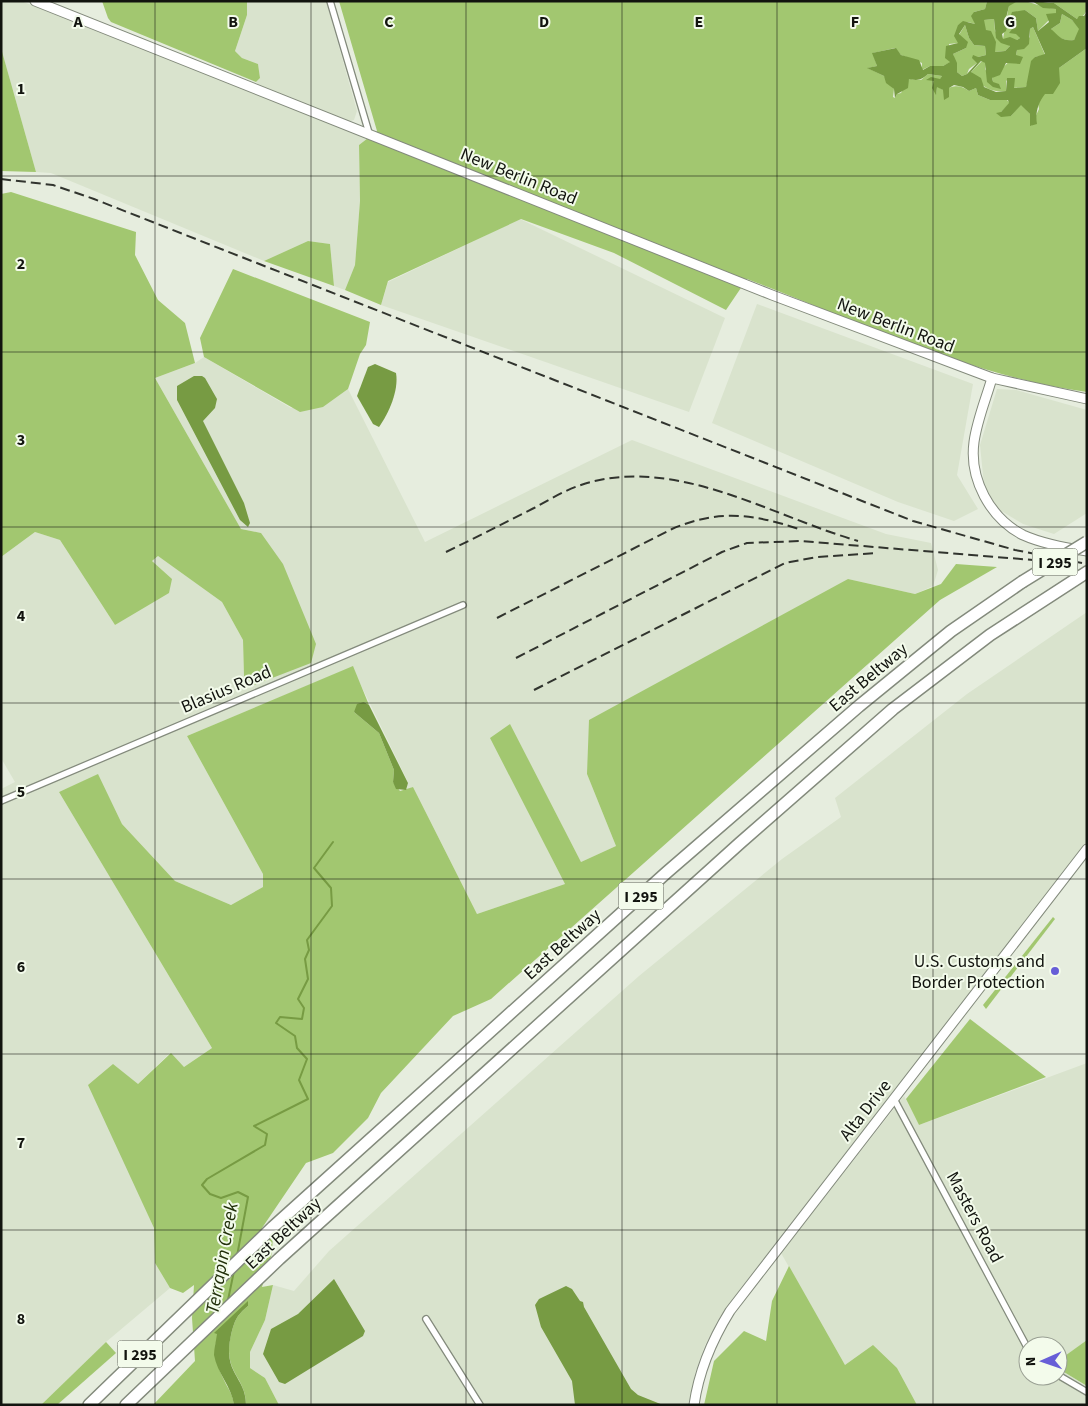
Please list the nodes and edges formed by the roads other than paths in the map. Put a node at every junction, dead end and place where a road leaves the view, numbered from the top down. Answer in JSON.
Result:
{"nodes":[{"id":1,"x":35,"y":1,"type":"edge"},
{"id":2,"x":330,"y":1,"type":"edge"},
{"id":3,"x":369,"y":134,"type":"junction"},
{"id":4,"x":992,"y":378,"type":"junction"},
{"id":5,"x":1087,"y":399,"type":"edge"},
{"id":6,"x":1087,"y":542,"type":"edge"},
{"id":7,"x":1087,"y":551,"type":"edge"},
{"id":8,"x":1087,"y":572,"type":"edge"},
{"id":9,"x":462,"y":605,"type":"dead end"},
{"id":10,"x":1,"y":801,"type":"edge"},
{"id":11,"x":1087,"y":849,"type":"edge"},
{"id":12,"x":894,"y":1098,"type":"junction"},
{"id":13,"x":426,"y":1318,"type":"dead end"},
{"id":14,"x":1021,"y":1336,"type":"edge"},
{"id":15,"x":1068,"y":1382,"type":"edge"},
{"id":16,"x":1087,"y":1392,"type":"edge"},
{"id":17,"x":87,"y":1405,"type":"edge"},
{"id":18,"x":126,"y":1405,"type":"edge"},
{"id":19,"x":480,"y":1405,"type":"edge"},
{"id":20,"x":694,"y":1405,"type":"edge"}],
"edges":[{"from":1,"to":3,"type":"street","name":"New Berlin Road"},
{"from":2,"to":3,"type":"street"},
{"from":3,"to":4,"type":"street","name":"New Berlin Road"},
{"from":4,"to":5,"type":"street","name":"New Berlin Road"},
{"from":4,"to":7,"type":"street"},
{"from":6,"to":17,"type":"highway","name":"East Beltway","number":"I 295","bridge":true},
{"from":8,"to":18,"type":"highway","name":"East Beltway","number":"I 295"},
{"from":9,"to":10,"type":"street","name":"Blasius Road"},
{"from":11,"to":12,"type":"street","name":"Alta Drive"},
{"from":12,"to":14,"type":"street","name":"Masters Road"},
{"from":12,"to":20,"type":"street","name":"Alta Drive"},
{"from":13,"to":19,"type":"street"},
{"from":15,"to":16,"type":"street"}]}
